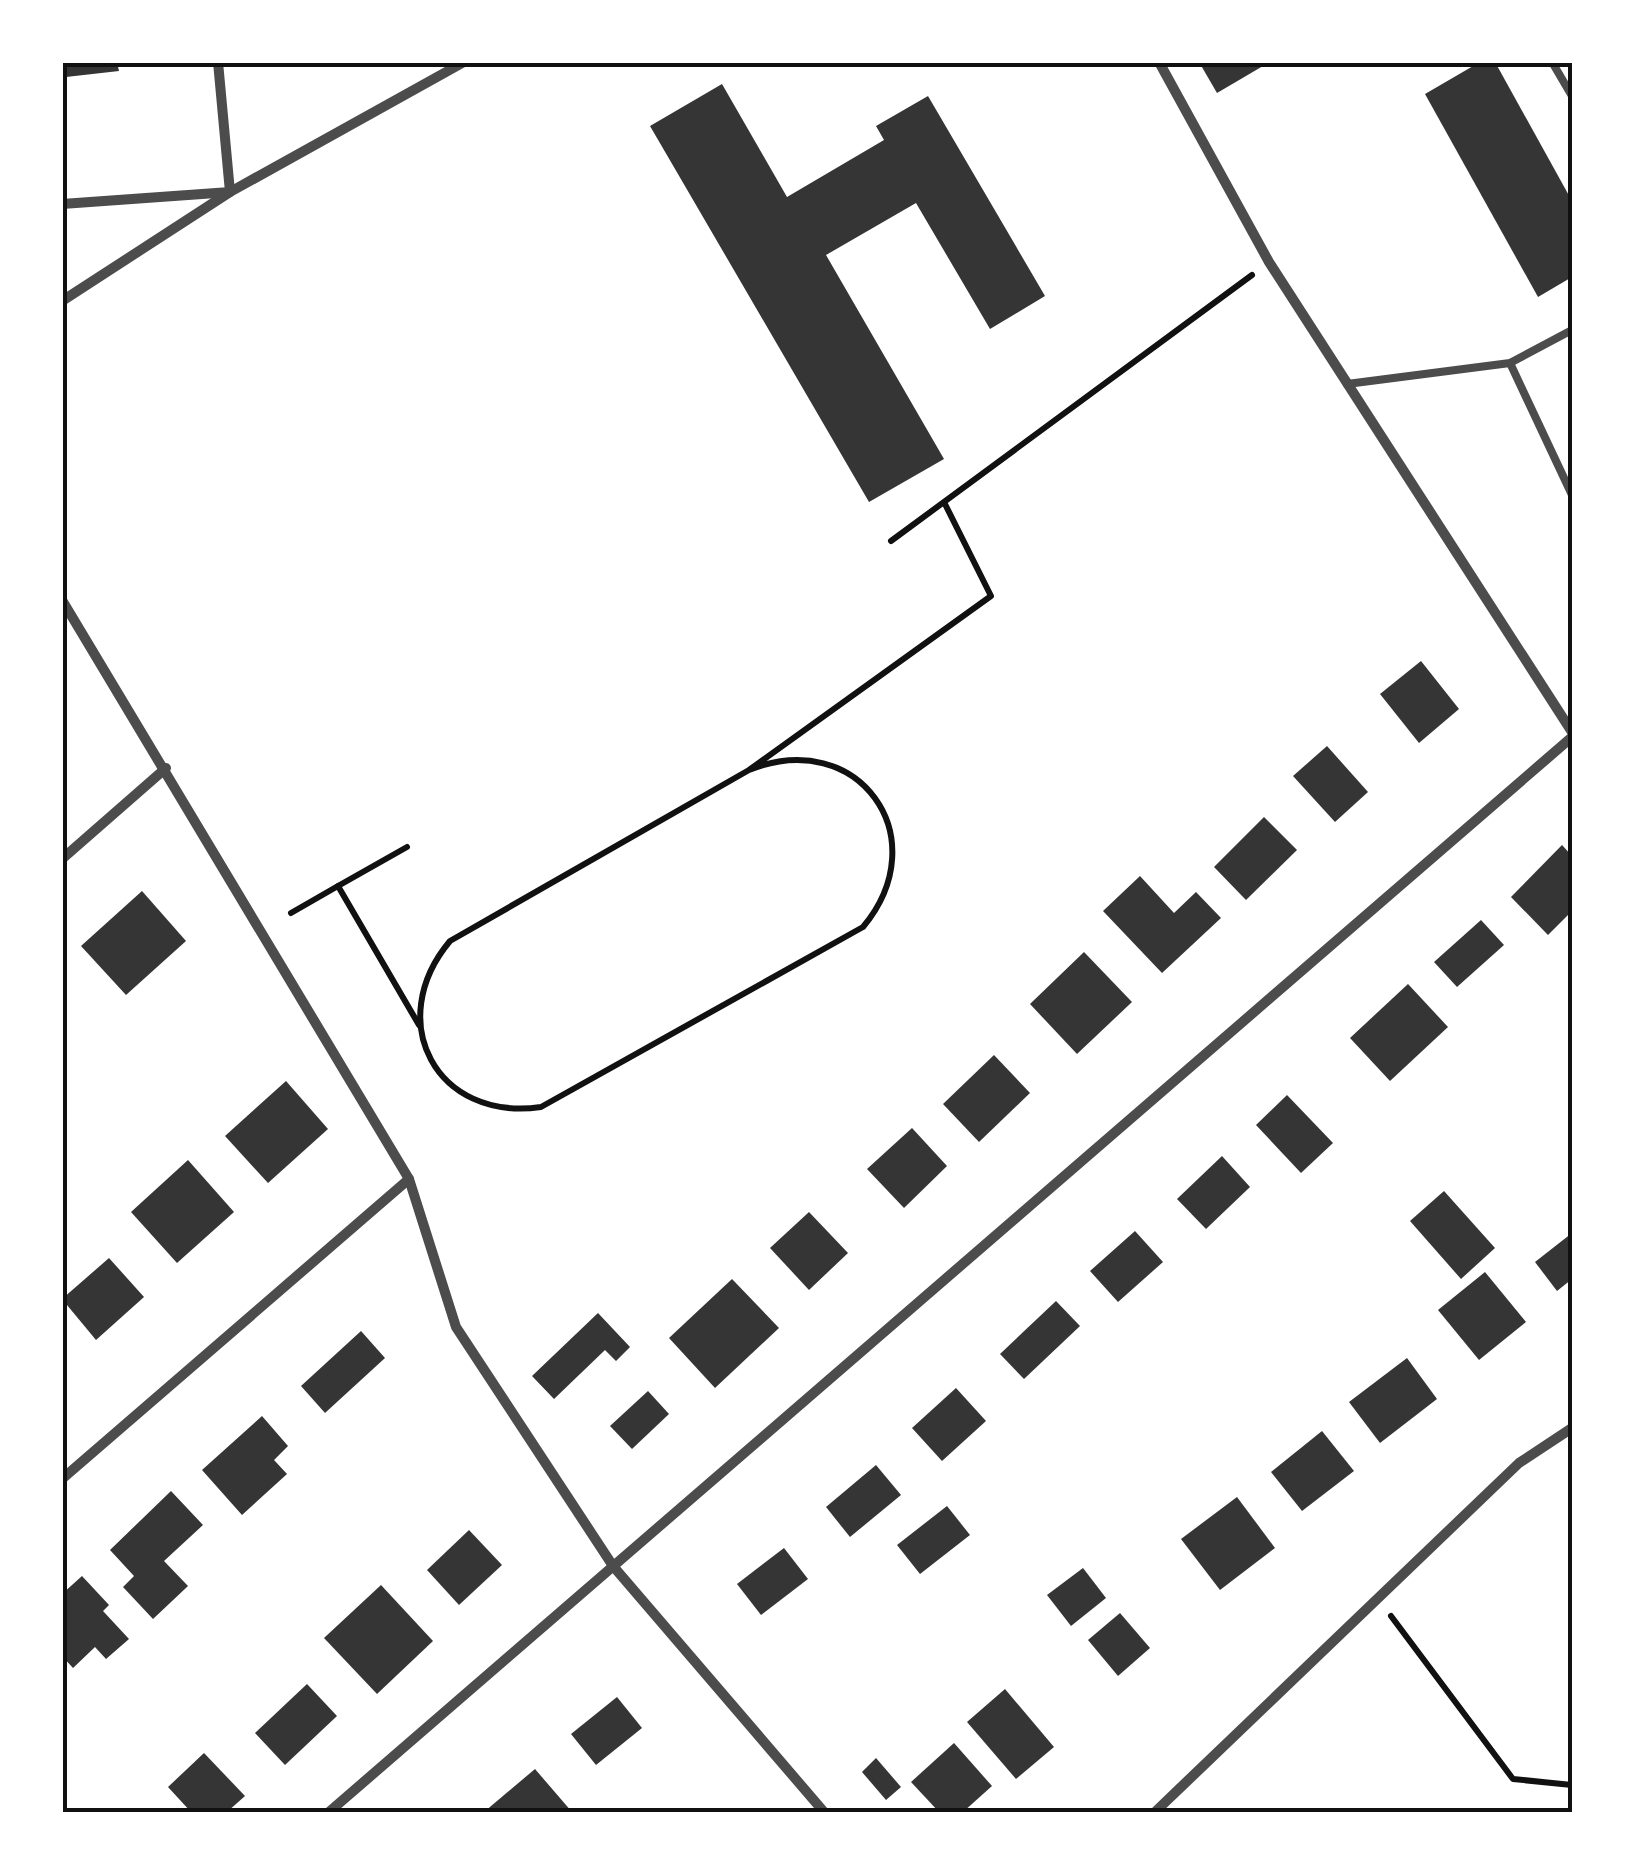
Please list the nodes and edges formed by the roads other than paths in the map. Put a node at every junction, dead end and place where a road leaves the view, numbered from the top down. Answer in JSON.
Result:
{"nodes":[{"id":1,"x":218,"y":62,"type":"edge"},
{"id":2,"x":464,"y":62,"type":"edge"},
{"id":3,"x":1159,"y":62,"type":"edge"},
{"id":4,"x":1552,"y":62,"type":"edge"},
{"id":5,"x":1572,"y":96,"type":"edge"},
{"id":6,"x":230,"y":192,"type":"junction"},
{"id":7,"x":62,"y":204,"type":"edge"},
{"id":8,"x":62,"y":300,"type":"edge"},
{"id":9,"x":1572,"y":330,"type":"edge"},
{"id":10,"x":1510,"y":363,"type":"junction"},
{"id":11,"x":1347,"y":384,"type":"junction"},
{"id":12,"x":1572,"y":496,"type":"edge"},
{"id":13,"x":62,"y":600,"type":"edge"},
{"id":14,"x":1572,"y":734,"type":"edge"},
{"id":15,"x":166,"y":768,"type":"junction"},
{"id":16,"x":62,"y":859,"type":"edge"},
{"id":17,"x":409,"y":1178,"type":"junction"},
{"id":18,"x":1572,"y":1428,"type":"edge"},
{"id":19,"x":62,"y":1479,"type":"edge"},
{"id":20,"x":613,"y":1566,"type":"junction"},
{"id":21,"x":329,"y":1812,"type":"edge"},
{"id":22,"x":824,"y":1812,"type":"edge"},
{"id":23,"x":1154,"y":1812,"type":"edge"}],
"edges":[{"from":1,"to":6,"type":"street"},
{"from":2,"to":6,"type":"street"},
{"from":3,"to":11,"type":"street"},
{"from":4,"to":5,"type":"lane"},
{"from":6,"to":7,"type":"street"},
{"from":6,"to":8,"type":"street"},
{"from":9,"to":10,"type":"lane"},
{"from":10,"to":11,"type":"lane"},
{"from":10,"to":12,"type":"lane"},
{"from":11,"to":14,"type":"street"},
{"from":13,"to":15,"type":"street"},
{"from":14,"to":20,"type":"street"},
{"from":15,"to":16,"type":"street"},
{"from":15,"to":17,"type":"street"},
{"from":17,"to":19,"type":"street"},
{"from":17,"to":20,"type":"street"},
{"from":18,"to":23,"type":"street"},
{"from":20,"to":21,"type":"street"},
{"from":20,"to":22,"type":"street"}]}
